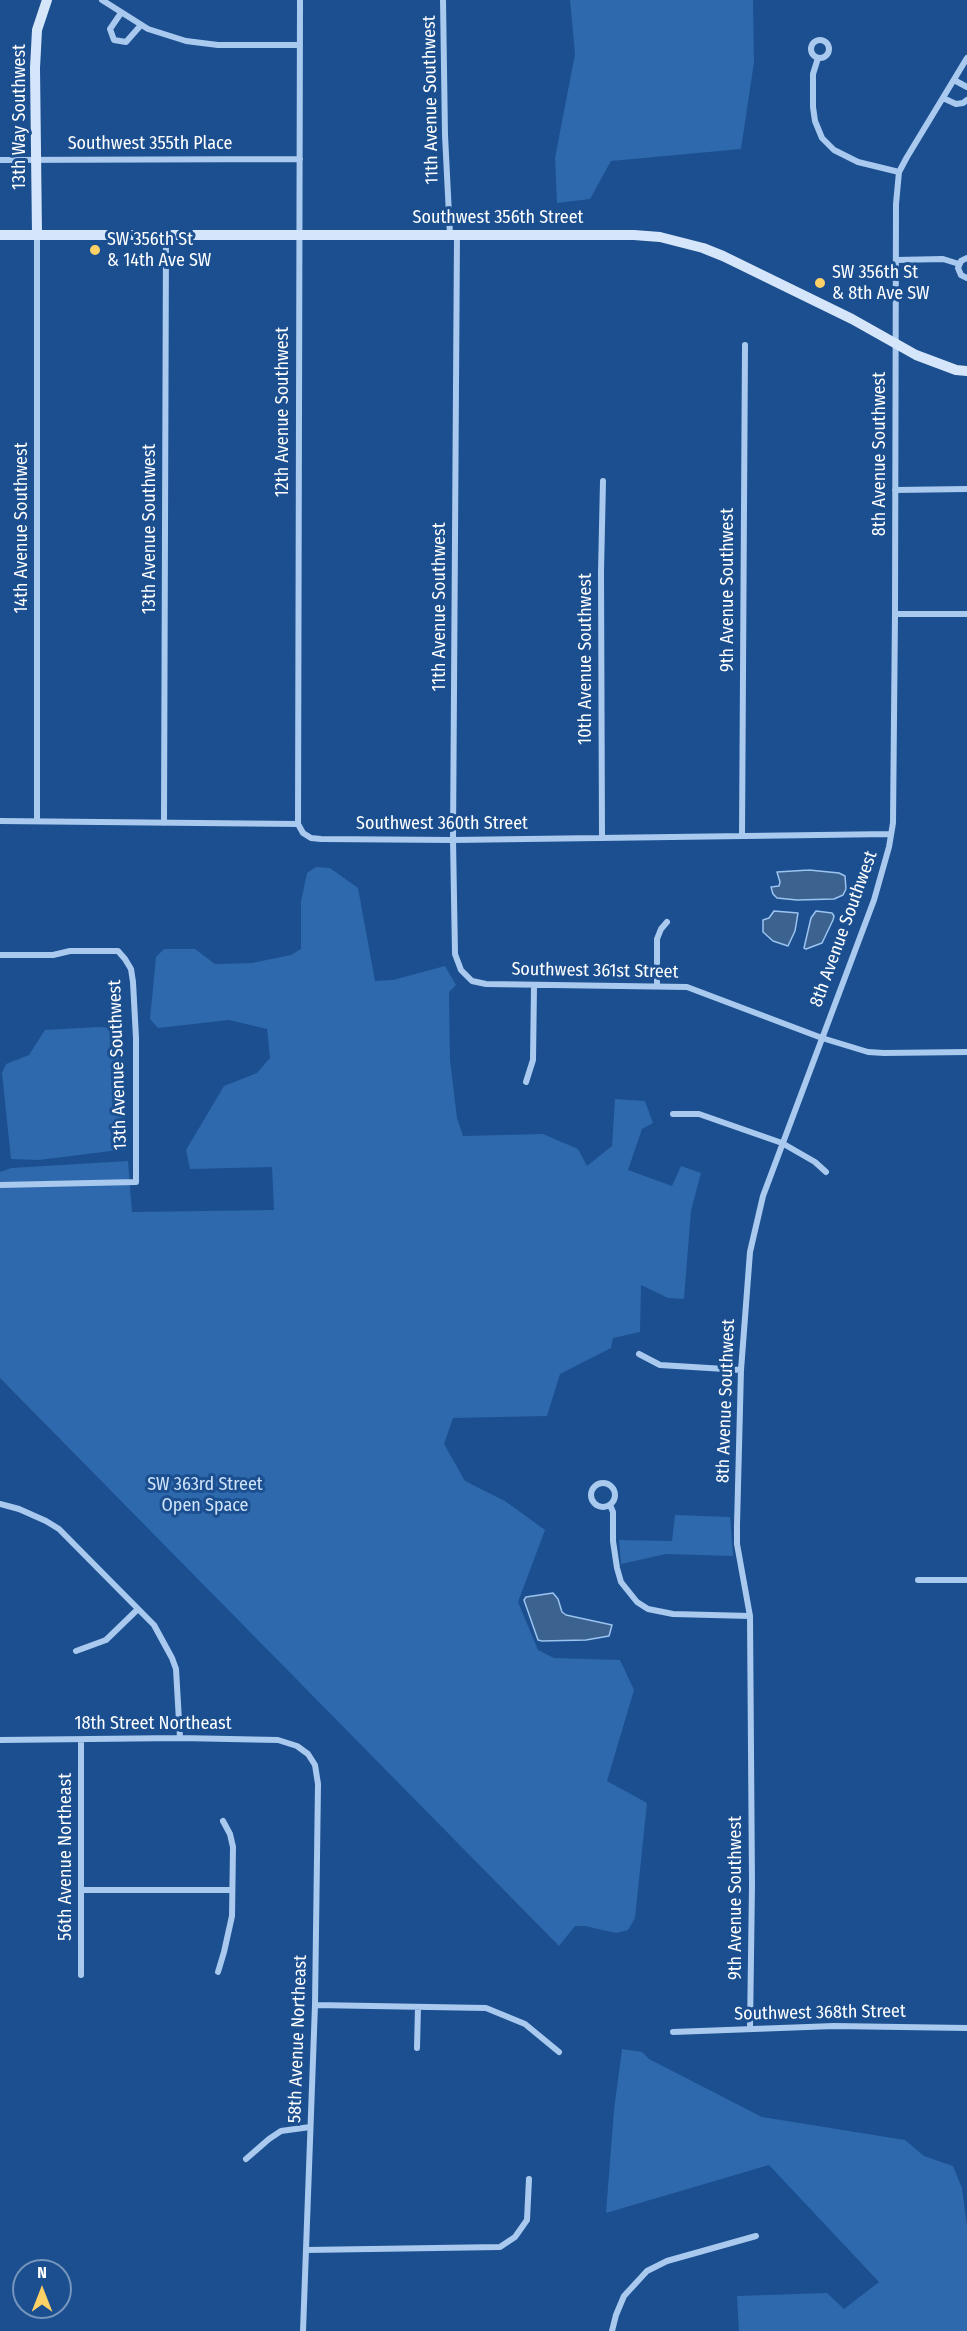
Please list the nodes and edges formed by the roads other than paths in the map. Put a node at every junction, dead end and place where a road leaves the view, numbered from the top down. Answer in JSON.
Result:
{"nodes":[{"id":1,"x":46,"y":0,"type":"edge"},
{"id":2,"x":102,"y":0,"type":"edge"},
{"id":3,"x":300,"y":0,"type":"edge"},
{"id":4,"x":443,"y":0,"type":"edge"},
{"id":5,"x":121,"y":13,"type":"junction"},
{"id":6,"x":141,"y":25,"type":"junction"},
{"id":7,"x":300,"y":45,"type":"junction"},
{"id":8,"x":818,"y":58,"type":"dead end"},
{"id":9,"x":967,"y":58,"type":"edge"},
{"id":10,"x":954,"y":80,"type":"junction"},
{"id":11,"x":967,"y":87,"type":"edge"},
{"id":12,"x":943,"y":98,"type":"junction"},
{"id":13,"x":967,"y":100,"type":"edge"},
{"id":14,"x":36,"y":159,"type":"junction"},
{"id":15,"x":300,"y":159,"type":"junction"},
{"id":16,"x":0,"y":160,"type":"edge"},
{"id":17,"x":899,"y":172,"type":"junction"},
{"id":18,"x":298,"y":234,"type":"junction"},
{"id":19,"x":0,"y":235,"type":"edge"},
{"id":20,"x":37,"y":235,"type":"junction"},
{"id":21,"x":454,"y":235,"type":"junction"},
{"id":22,"x":166,"y":236,"type":"junction"},
{"id":23,"x":967,"y":258,"type":"edge"},
{"id":24,"x":896,"y":260,"type":"junction"},
{"id":25,"x":958,"y":264,"type":"junction"},
{"id":26,"x":967,"y":278,"type":"edge"},
{"id":27,"x":895,"y":344,"type":"junction"},
{"id":28,"x":745,"y":345,"type":"dead end"},
{"id":29,"x":967,"y":371,"type":"edge"},
{"id":30,"x":603,"y":481,"type":"dead end"},
{"id":31,"x":967,"y":489,"type":"edge"},
{"id":32,"x":895,"y":490,"type":"junction"},
{"id":33,"x":895,"y":614,"type":"junction"},
{"id":34,"x":967,"y":614,"type":"edge"},
{"id":35,"x":0,"y":821,"type":"edge"},
{"id":36,"x":37,"y":821,"type":"junction"},
{"id":37,"x":164,"y":823,"type":"junction"},
{"id":38,"x":298,"y":824,"type":"junction"},
{"id":39,"x":891,"y":834,"type":"junction"},
{"id":40,"x":742,"y":836,"type":"junction"},
{"id":41,"x":602,"y":837,"type":"junction"},
{"id":42,"x":453,"y":840,"type":"junction"},
{"id":43,"x":667,"y":922,"type":"dead end"},
{"id":44,"x":0,"y":955,"type":"edge"},
{"id":45,"x":466,"y":976,"type":"joint"},
{"id":46,"x":534,"y":986,"type":"junction"},
{"id":47,"x":657,"y":986,"type":"junction"},
{"id":48,"x":822,"y":1038,"type":"junction"},
{"id":49,"x":967,"y":1052,"type":"edge"},
{"id":50,"x":526,"y":1082,"type":"dead end"},
{"id":51,"x":673,"y":1114,"type":"dead end"},
{"id":52,"x":782,"y":1143,"type":"junction"},
{"id":53,"x":826,"y":1172,"type":"dead end"},
{"id":54,"x":0,"y":1185,"type":"edge"},
{"id":55,"x":639,"y":1354,"type":"dead end"},
{"id":56,"x":741,"y":1370,"type":"junction"},
{"id":57,"x":0,"y":1504,"type":"edge"},
{"id":58,"x":610,"y":1505,"type":"junction"},
{"id":59,"x":918,"y":1580,"type":"dead end"},
{"id":60,"x":967,"y":1580,"type":"edge"},
{"id":61,"x":138,"y":1609,"type":"junction"},
{"id":62,"x":750,"y":1616,"type":"junction"},
{"id":63,"x":76,"y":1651,"type":"dead end"},
{"id":64,"x":180,"y":1738,"type":"junction"},
{"id":65,"x":0,"y":1740,"type":"edge"},
{"id":66,"x":81,"y":1740,"type":"junction"},
{"id":67,"x":304,"y":1751,"type":"joint"},
{"id":68,"x":751,"y":1769,"type":"joint"},
{"id":69,"x":223,"y":1821,"type":"dead end"},
{"id":70,"x":82,"y":1890,"type":"junction"},
{"id":71,"x":232,"y":1890,"type":"junction"},
{"id":72,"x":218,"y":1972,"type":"dead end"},
{"id":73,"x":81,"y":1975,"type":"dead end"},
{"id":74,"x":315,"y":2005,"type":"junction"},
{"id":75,"x":418,"y":2007,"type":"junction"},
{"id":76,"x":750,"y":2028,"type":"junction"},
{"id":77,"x":967,"y":2028,"type":"edge"},
{"id":78,"x":673,"y":2032,"type":"dead end"},
{"id":79,"x":417,"y":2048,"type":"dead end"},
{"id":80,"x":559,"y":2052,"type":"dead end"},
{"id":81,"x":310,"y":2127,"type":"junction"},
{"id":82,"x":246,"y":2159,"type":"dead end"},
{"id":83,"x":529,"y":2179,"type":"dead end"},
{"id":84,"x":756,"y":2235,"type":"dead end"},
{"id":85,"x":306,"y":2250,"type":"junction"},
{"id":86,"x":303,"y":2331,"type":"edge"},
{"id":87,"x":612,"y":2331,"type":"edge"}],
"edges":[{"from":1,"to":14,"type":"main road","name":"13th Way Southwest"},
{"from":2,"to":5,"type":"street"},
{"from":3,"to":7,"type":"street","name":"12th Avenue Southwest"},
{"from":4,"to":21,"type":"street","name":"11th Avenue Southwest"},
{"from":5,"to":6,"type":"street"},
{"from":5,"to":6,"type":"street"},
{"from":6,"to":7,"type":"street"},
{"from":7,"to":15,"type":"street","name":"12th Avenue Southwest"},
{"from":8,"to":17,"type":"street"},
{"from":9,"to":10,"type":"street","name":"8th Avenue Southwest"},
{"from":10,"to":11,"type":"street"},
{"from":10,"to":12,"type":"street","name":"8th Avenue Southwest"},
{"from":12,"to":13,"type":"street"},
{"from":12,"to":17,"type":"street","name":"8th Avenue Southwest"},
{"from":14,"to":15,"type":"street","name":"Southwest 355th Place"},
{"from":14,"to":16,"type":"street","name":"Southwest 355th Place"},
{"from":14,"to":20,"type":"main road","name":"13th Way Southwest"},
{"from":15,"to":18,"type":"street","name":"12th Avenue Southwest"},
{"from":17,"to":24,"type":"street","name":"8th Avenue Southwest"},
{"from":18,"to":21,"type":"main road","name":"Southwest 356th Street"},
{"from":18,"to":22,"type":"main road","name":"Southwest 356th Street"},
{"from":18,"to":38,"type":"street","name":"12th Avenue Southwest"},
{"from":19,"to":20,"type":"main road","name":"Southwest 356th Street"},
{"from":20,"to":22,"type":"main road","name":"Southwest 356th Street"},
{"from":20,"to":36,"type":"street","name":"14th Avenue Southwest"},
{"from":21,"to":27,"type":"main road","name":"Southwest 356th Street"},
{"from":21,"to":42,"type":"street","name":"11th Avenue Southwest"},
{"from":22,"to":37,"type":"street","name":"13th Avenue Southwest"},
{"from":23,"to":25,"type":"street"},
{"from":24,"to":25,"type":"street"},
{"from":24,"to":27,"type":"street","name":"8th Avenue Southwest"},
{"from":25,"to":26,"type":"street"},
{"from":27,"to":29,"type":"main road","name":"Southwest 356th Street"},
{"from":27,"to":32,"type":"street","name":"8th Avenue Southwest"},
{"from":28,"to":40,"type":"street","name":"9th Avenue Southwest"},
{"from":30,"to":41,"type":"street","name":"10th Avenue Southwest"},
{"from":31,"to":32,"type":"street"},
{"from":32,"to":33,"type":"street","name":"8th Avenue Southwest"},
{"from":33,"to":34,"type":"street"},
{"from":33,"to":39,"type":"street","name":"8th Avenue Southwest"},
{"from":35,"to":36,"type":"street"},
{"from":36,"to":37,"type":"street"},
{"from":37,"to":38,"type":"street"},
{"from":38,"to":42,"type":"street","name":"Southwest 360th Street"},
{"from":39,"to":40,"type":"street","name":"Southwest 360th Street"},
{"from":39,"to":48,"type":"street","name":"8th Avenue Southwest"},
{"from":40,"to":41,"type":"street","name":"Southwest 360th Street"},
{"from":41,"to":42,"type":"street","name":"Southwest 360th Street"},
{"from":42,"to":45,"type":"street","name":"11th Avenue Southwest"},
{"from":43,"to":47,"type":"street"},
{"from":44,"to":54,"type":"street","name":"13th Avenue Southwest"},
{"from":45,"to":46,"type":"street","name":"Southwest 361st Street"},
{"from":46,"to":47,"type":"street","name":"Southwest 361st Street"},
{"from":46,"to":50,"type":"street"},
{"from":47,"to":48,"type":"street","name":"Southwest 361st Street"},
{"from":48,"to":49,"type":"street","name":"Southwest 361st Street"},
{"from":48,"to":52,"type":"street","name":"8th Avenue Southwest"},
{"from":51,"to":52,"type":"street"},
{"from":52,"to":53,"type":"street"},
{"from":52,"to":56,"type":"street","name":"8th Avenue Southwest"},
{"from":55,"to":56,"type":"street"},
{"from":56,"to":62,"type":"street","name":"8th Avenue Southwest"},
{"from":57,"to":61,"type":"street"},
{"from":58,"to":58,"type":"street"},
{"from":58,"to":62,"type":"street"},
{"from":59,"to":60,"type":"street"},
{"from":61,"to":63,"type":"street"},
{"from":61,"to":64,"type":"street"},
{"from":62,"to":68,"type":"street","name":"8th Avenue Southwest"},
{"from":64,"to":66,"type":"street","name":"18th Street Northeast"},
{"from":64,"to":67,"type":"street","name":"18th Street Northeast"},
{"from":65,"to":66,"type":"street","name":"18th Street Northeast"},
{"from":66,"to":70,"type":"street","name":"56th Avenue Northeast"},
{"from":67,"to":74,"type":"street","name":"58th Avenue Northeast"},
{"from":68,"to":76,"type":"street","name":"9th Avenue Southwest"},
{"from":69,"to":71,"type":"street"},
{"from":70,"to":71,"type":"street"},
{"from":70,"to":73,"type":"street","name":"56th Avenue Northeast"},
{"from":71,"to":72,"type":"street"},
{"from":74,"to":75,"type":"street"},
{"from":74,"to":81,"type":"street","name":"58th Avenue Northeast"},
{"from":75,"to":79,"type":"street"},
{"from":75,"to":80,"type":"street"},
{"from":76,"to":77,"type":"street","name":"Southwest 368th Street"},
{"from":76,"to":78,"type":"street","name":"Southwest 368th Street"},
{"from":81,"to":82,"type":"street"},
{"from":81,"to":85,"type":"street","name":"58th Avenue Northeast"},
{"from":83,"to":85,"type":"street"},
{"from":84,"to":87,"type":"street"},
{"from":85,"to":86,"type":"street","name":"58th Avenue Northeast"}]}
